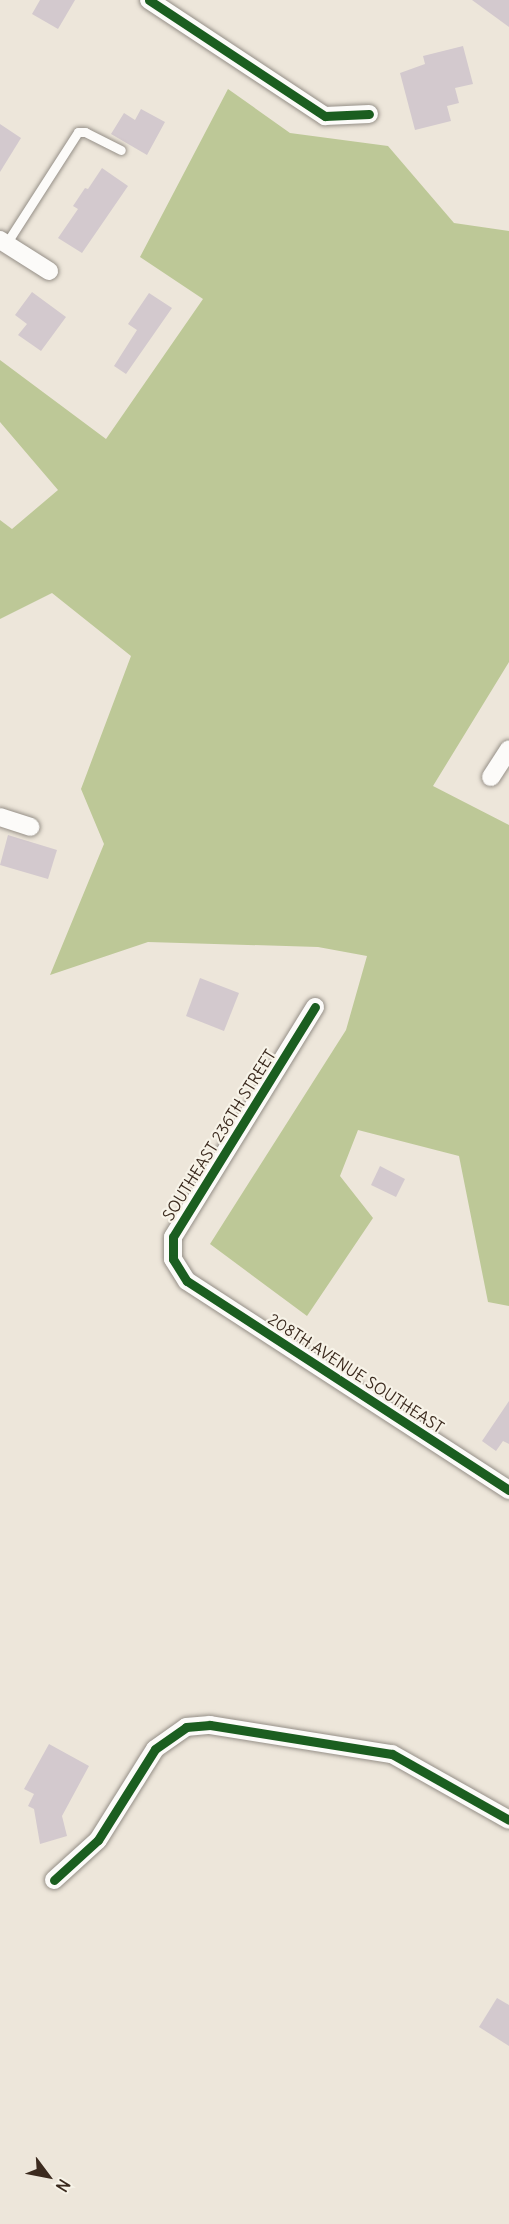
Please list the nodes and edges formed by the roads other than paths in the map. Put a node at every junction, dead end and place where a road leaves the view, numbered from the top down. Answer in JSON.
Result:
{"nodes":[{"id":1,"x":148,"y":0,"type":"edge"},
{"id":2,"x":369,"y":114,"type":"dead end"},
{"id":3,"x":121,"y":150,"type":"dead end"},
{"id":4,"x":3,"y":242,"type":"edge"},
{"id":5,"x":49,"y":272,"type":"dead end"},
{"id":6,"x":509,"y":749,"type":"edge"},
{"id":7,"x":492,"y":777,"type":"dead end"},
{"id":8,"x":0,"y":817,"type":"edge"},
{"id":9,"x":30,"y":827,"type":"dead end"},
{"id":10,"x":315,"y":1007,"type":"dead end"},
{"id":11,"x":187,"y":1281,"type":"joint"},
{"id":12,"x":509,"y":1490,"type":"edge"},
{"id":13,"x":509,"y":1820,"type":"edge"},
{"id":14,"x":54,"y":1880,"type":"dead end"}],
"edges":[{"from":1,"to":2,"type":"street"},
{"from":3,"to":4,"type":"lane"},
{"from":4,"to":5,"type":"street"},
{"from":6,"to":7,"type":"street"},
{"from":8,"to":9,"type":"street"},
{"from":10,"to":11,"type":"street","name":"SOUTHEAST 236TH STREET"},
{"from":11,"to":12,"type":"street","name":"208TH AVENUE SOUTHEAST"},
{"from":13,"to":14,"type":"street"}]}
